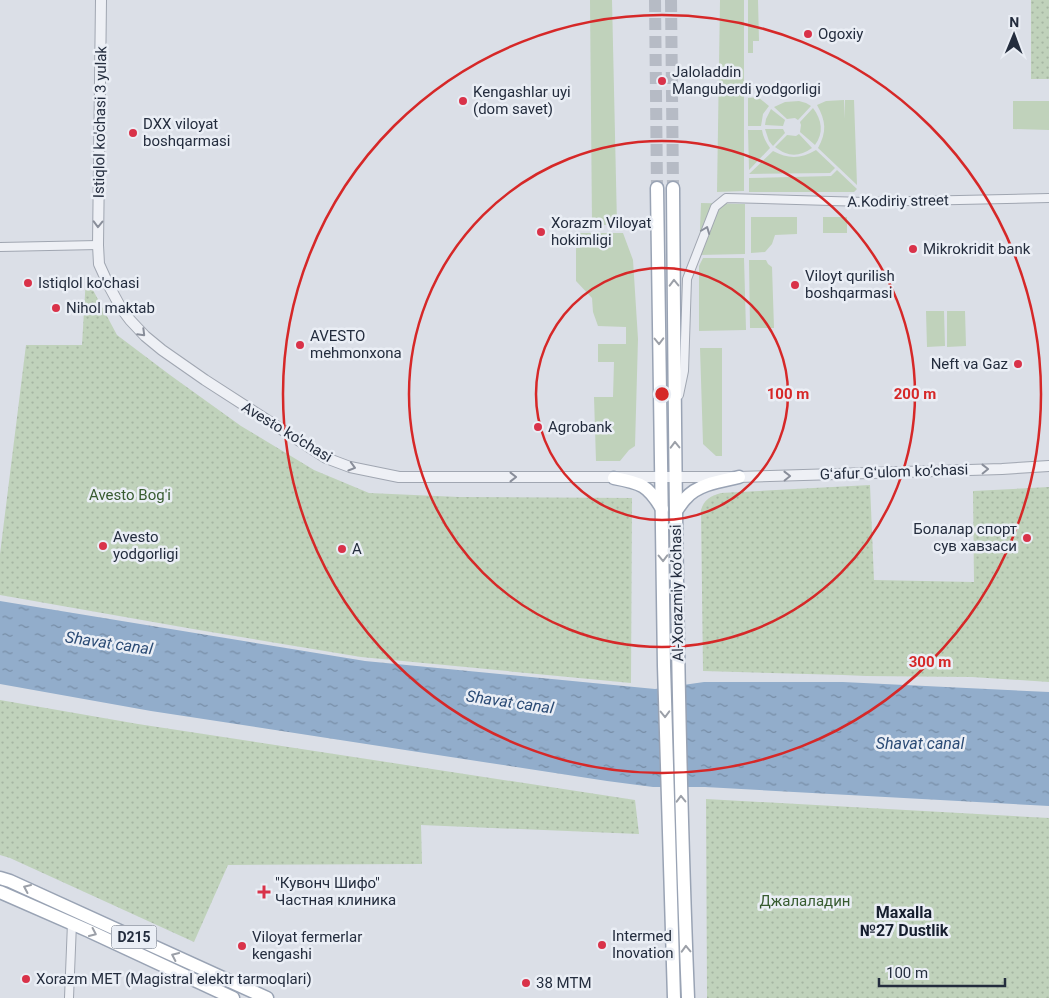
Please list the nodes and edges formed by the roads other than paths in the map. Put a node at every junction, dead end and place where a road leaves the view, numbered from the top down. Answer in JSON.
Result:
{"nodes":[{"id":1,"x":101,"y":0,"type":"edge"},
{"id":2,"x":657,"y":188,"type":"tunnel mouth"},
{"id":3,"x":673,"y":188,"type":"tunnel mouth"},
{"id":4,"x":1049,"y":198,"type":"edge"},
{"id":5,"x":98,"y":245,"type":"junction"},
{"id":6,"x":0,"y":246,"type":"edge"},
{"id":7,"x":675,"y":414,"type":"junction"},
{"id":8,"x":1049,"y":466,"type":"edge"},
{"id":9,"x":661,"y":477,"type":"junction"},
{"id":10,"x":676,"y":477,"type":"junction"},
{"id":11,"x":739,"y":477,"type":"junction"},
{"id":12,"x":614,"y":478,"type":"junction"},
{"id":13,"x":662,"y":509,"type":"junction"},
{"id":14,"x":676,"y":511,"type":"junction"},
{"id":15,"x":0,"y":878,"type":"edge"},
{"id":16,"x":0,"y":892,"type":"edge"},
{"id":17,"x":72,"y":924,"type":"junction"},
{"id":18,"x":219,"y":976,"type":"junction"},
{"id":19,"x":213,"y":988,"type":"junction"},
{"id":20,"x":69,"y":998,"type":"edge"},
{"id":21,"x":233,"y":998,"type":"edge"},
{"id":22,"x":267,"y":998,"type":"edge"},
{"id":23,"x":674,"y":998,"type":"edge"},
{"id":24,"x":688,"y":998,"type":"edge"}],
"edges":[{"from":1,"to":5,"type":"street","name":"Istiqlol ko'chasi 3 yulak","one_way":true},
{"from":2,"to":9,"type":"main road","name":"Al-Xorazmiy ko’chasi","one_way":true},
{"from":7,"to":3,"type":"main road","name":"Al-Xorazmiy ko’chasi","one_way":true},
{"from":7,"to":4,"type":"street","name":"A.Kodiriy street","one_way":true},
{"from":5,"to":6,"type":"street"},
{"from":5,"to":12,"type":"street","name":"Avesto ko'chasi","one_way":true},
{"from":10,"to":7,"type":"main road","name":"Al-Xorazmiy ko’chasi","one_way":true},
{"from":11,"to":8,"type":"street","name":"Gʻafur Gʻulom ko’chasi","one_way":true},
{"from":9,"to":10,"type":"street","name":"Avesto ko'chasi"},
{"from":9,"to":12,"type":"street","name":"Avesto ko'chasi"},
{"from":9,"to":13,"type":"main road","name":"Al-Xorazmiy ko’chasi"},
{"from":10,"to":11,"type":"street","name":"Gʻafur Gʻulom ko’chasi"},
{"from":10,"to":14,"type":"main road","name":"Al-Xorazmiy ko’chasi"},
{"from":11,"to":14,"type":"main road"},
{"from":12,"to":13,"type":"main road"},
{"from":13,"to":23,"type":"main road","name":"Al-Xorazmiy ko’chasi","one_way":true},
{"from":24,"to":14,"type":"main road","name":"Al-Xorazmiy ko’chasi","one_way":true},
{"from":18,"to":15,"type":"main road","number":"D215","one_way":true},
{"from":16,"to":17,"type":"main road","number":"D215"},
{"from":17,"to":19,"type":"main road","number":"D215","one_way":true},
{"from":17,"to":20,"type":"street"},
{"from":18,"to":19,"type":"main road"},
{"from":18,"to":22,"type":"main road","number":"D215"},
{"from":19,"to":21,"type":"main road","number":"D215"}]}
